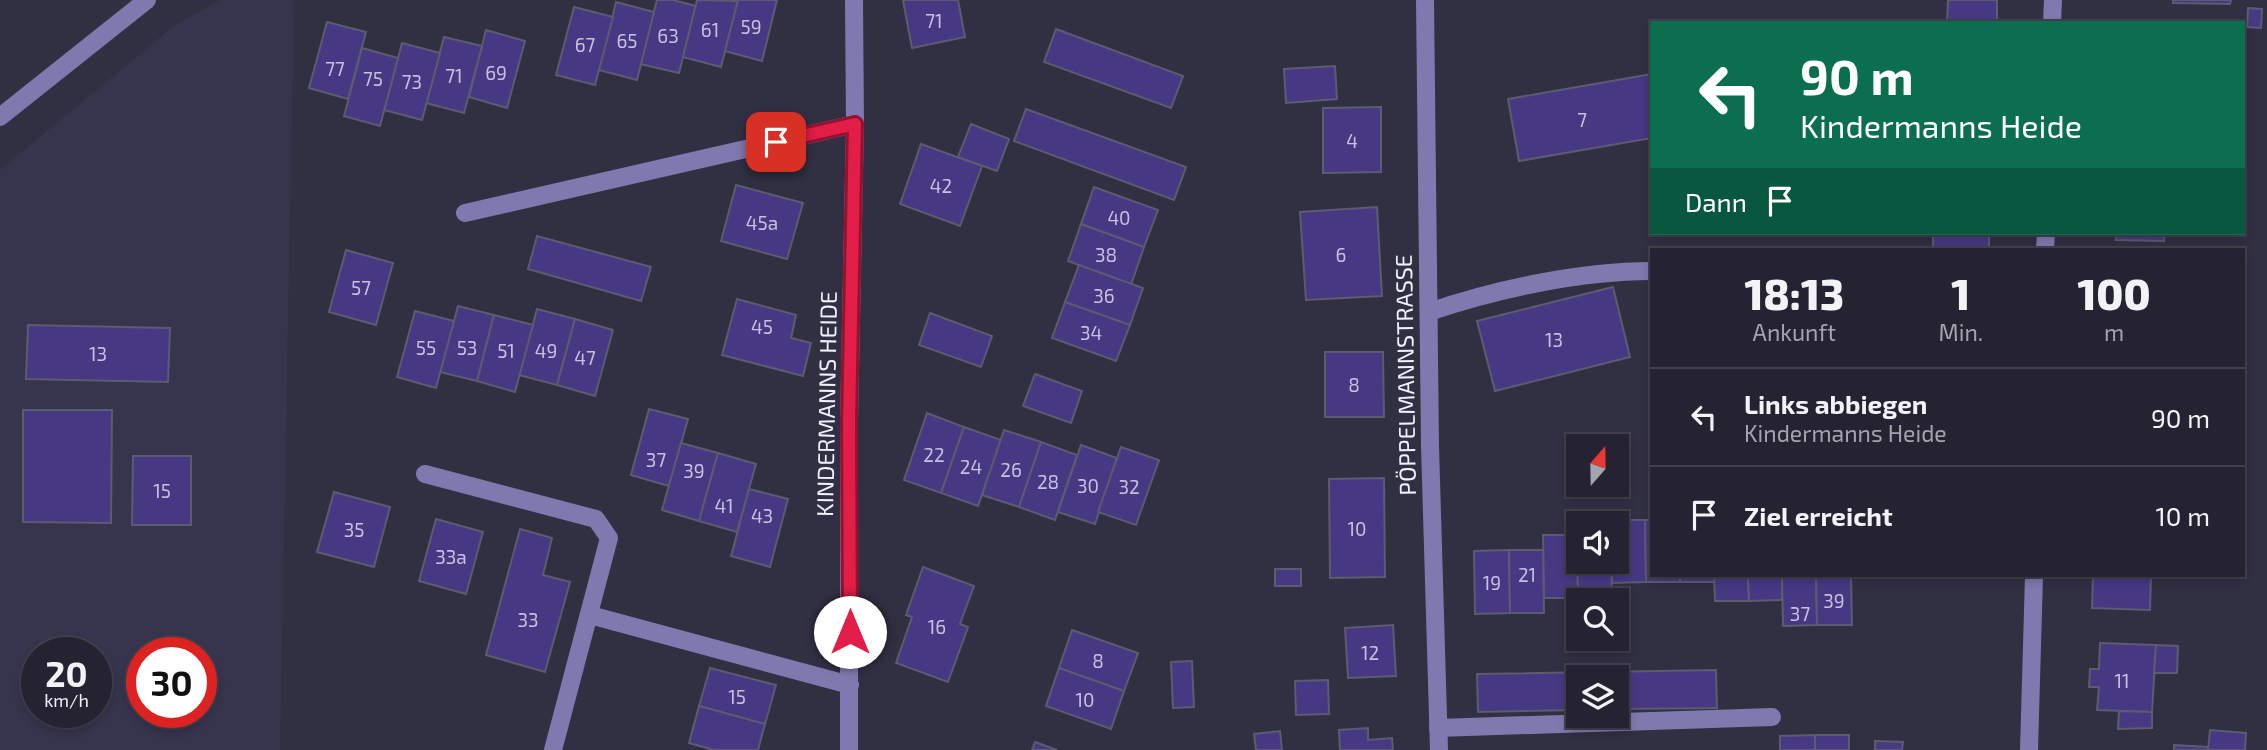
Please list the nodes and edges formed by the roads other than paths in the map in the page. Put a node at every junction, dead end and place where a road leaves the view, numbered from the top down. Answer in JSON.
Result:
{"nodes":[{"id":1,"x":147,"y":0,"type":"edge"},
{"id":2,"x":854,"y":0,"type":"edge"},
{"id":3,"x":1425,"y":0,"type":"edge"},
{"id":4,"x":2053,"y":0,"type":"edge"},
{"id":5,"x":2053,"y":21,"type":"edge"},
{"id":6,"x":0,"y":117,"type":"edge"},
{"id":7,"x":855,"y":124,"type":"junction"},
{"id":8,"x":465,"y":213,"type":"dead end"},
{"id":9,"x":1650,"y":271,"type":"edge"},
{"id":10,"x":1429,"y":312,"type":"junction"},
{"id":11,"x":425,"y":474,"type":"dead end"},
{"id":12,"x":2034,"y":577,"type":"edge"},
{"id":13,"x":590,"y":615,"type":"junction"},
{"id":14,"x":850,"y":685,"type":"junction"},
{"id":15,"x":1772,"y":717,"type":"dead end"},
{"id":16,"x":1438,"y":728,"type":"junction"},
{"id":17,"x":553,"y":750,"type":"edge"},
{"id":18,"x":849,"y":750,"type":"edge"},
{"id":19,"x":1439,"y":750,"type":"edge"},
{"id":20,"x":2029,"y":750,"type":"edge"}],
"edges":[{"from":1,"to":6,"type":"street"},
{"from":2,"to":7,"type":"street","name":"KINDERMANNS HEIDE"},
{"from":3,"to":10,"type":"street","name":"PÖPPELMANNSTRASSE"},
{"from":4,"to":5,"type":"street"},
{"from":7,"to":8,"type":"street"},
{"from":7,"to":14,"type":"street","name":"KINDERMANNS HEIDE"},
{"from":9,"to":10,"type":"street"},
{"from":10,"to":16,"type":"street","name":"PÖPPELMANNSTRASSE"},
{"from":11,"to":13,"type":"street"},
{"from":12,"to":20,"type":"street"},
{"from":13,"to":14,"type":"street"},
{"from":13,"to":17,"type":"street"},
{"from":14,"to":18,"type":"street","name":"KINDERMANNS HEIDE"},
{"from":15,"to":16,"type":"street"},
{"from":16,"to":19,"type":"street","name":"PÖPPELMANNSTRASSE"}]}
